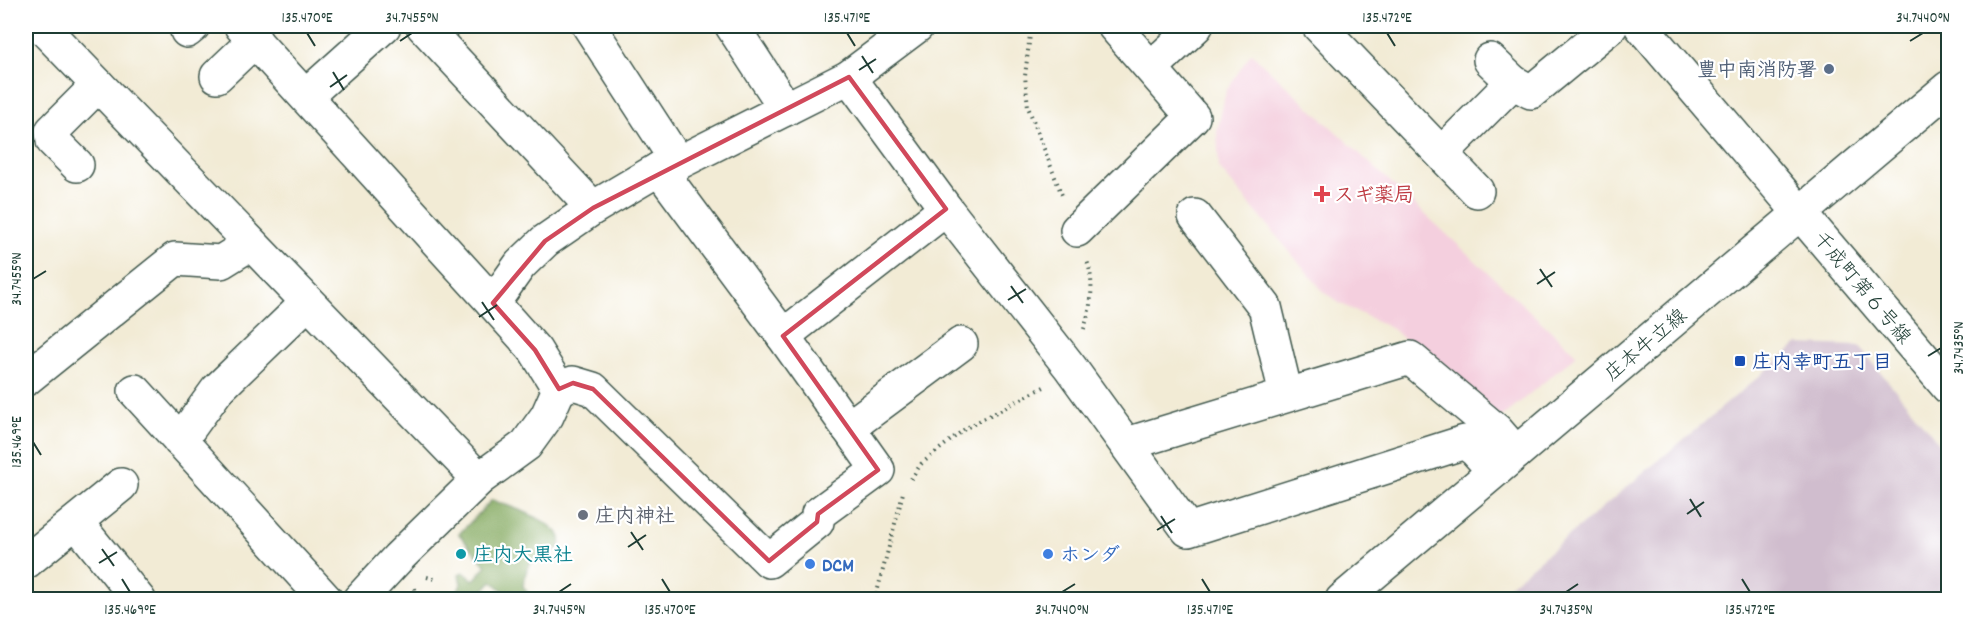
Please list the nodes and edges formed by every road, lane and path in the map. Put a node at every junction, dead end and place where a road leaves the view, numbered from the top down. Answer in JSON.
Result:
{"nodes":[{"id":1,"x":384,"y":26,"type":"edge"},
{"id":2,"x":423,"y":26,"type":"edge"},
{"id":3,"x":589,"y":26,"type":"edge"},
{"id":4,"x":732,"y":26,"type":"edge"},
{"id":5,"x":916,"y":26,"type":"edge"},
{"id":6,"x":1114,"y":26,"type":"edge"},
{"id":7,"x":1197,"y":26,"type":"edge"},
{"id":8,"x":1319,"y":26,"type":"edge"},
{"id":9,"x":1611,"y":26,"type":"edge"},
{"id":10,"x":1641,"y":26,"type":"edge"},
{"id":11,"x":40,"y":33,"type":"edge"},
{"id":12,"x":248,"y":33,"type":"edge"},
{"id":13,"x":1490,"y":60,"type":"dead end"},
{"id":14,"x":1151,"y":68,"type":"junction"},
{"id":15,"x":217,"y":76,"type":"dead end"},
{"id":16,"x":849,"y":77,"type":"junction"},
{"id":17,"x":1513,"y":82,"type":"junction"},
{"id":18,"x":98,"y":86,"type":"junction"},
{"id":19,"x":1948,"y":88,"type":"edge"},
{"id":20,"x":306,"y":96,"type":"junction"},
{"id":21,"x":786,"y":109,"type":"junction"},
{"id":22,"x":1442,"y":153,"type":"junction"},
{"id":23,"x":77,"y":165,"type":"dead end"},
{"id":24,"x":668,"y":166,"type":"junction"},
{"id":25,"x":1477,"y":191,"type":"dead end"},
{"id":26,"x":594,"y":208,"type":"junction"},
{"id":27,"x":946,"y":209,"type":"junction"},
{"id":28,"x":1801,"y":214,"type":"junction"},
{"id":29,"x":1195,"y":216,"type":"dead end"},
{"id":30,"x":1077,"y":230,"type":"dead end"},
{"id":31,"x":250,"y":244,"type":"junction"},
{"id":32,"x":308,"y":303,"type":"junction"},
{"id":33,"x":493,"y":303,"type":"junction"},
{"id":34,"x":783,"y":336,"type":"junction"},
{"id":35,"x":961,"y":344,"type":"dead end"},
{"id":36,"x":26,"y":379,"type":"edge"},
{"id":37,"x":1948,"y":387,"type":"edge"},
{"id":38,"x":559,"y":389,"type":"junction"},
{"id":39,"x":135,"y":391,"type":"dead end"},
{"id":40,"x":1286,"y":394,"type":"junction"},
{"id":41,"x":848,"y":428,"type":"junction"},
{"id":42,"x":180,"y":441,"type":"junction"},
{"id":43,"x":1127,"y":444,"type":"junction"},
{"id":44,"x":1505,"y":462,"type":"junction"},
{"id":45,"x":479,"y":479,"type":"junction"},
{"id":46,"x":121,"y":485,"type":"dead end"},
{"id":47,"x":76,"y":522,"type":"junction"},
{"id":48,"x":26,"y":562,"type":"edge"},
{"id":49,"x":451,"y":594,"type":"dead end"},
{"id":50,"x":139,"y":600,"type":"edge"},
{"id":51,"x":326,"y":600,"type":"edge"},
{"id":52,"x":359,"y":600,"type":"edge"},
{"id":53,"x":448,"y":600,"type":"edge"},
{"id":54,"x":1342,"y":600,"type":"edge"}],
"edges":[{"from":1,"to":20,"type":"street"},
{"from":2,"to":26,"type":"street"},
{"from":3,"to":24,"type":"street"},
{"from":4,"to":21,"type":"street"},
{"from":5,"to":16,"type":"street"},
{"from":6,"to":14,"type":"street"},
{"from":7,"to":14,"type":"street"},
{"from":8,"to":22,"type":"street"},
{"from":9,"to":17,"type":"street"},
{"from":10,"to":28,"type":"street","name":"千成町第６号線"},
{"from":11,"to":18,"type":"street"},
{"from":12,"to":15,"type":"street"},
{"from":12,"to":20,"type":"street"},
{"from":13,"to":17,"type":"street"},
{"from":14,"to":30,"type":"street"},
{"from":16,"to":21,"type":"street"},
{"from":16,"to":27,"type":"street"},
{"from":17,"to":22,"type":"street"},
{"from":18,"to":23,"type":"street"},
{"from":18,"to":31,"type":"street"},
{"from":19,"to":28,"type":"street","name":"庄本牛立線"},
{"from":20,"to":33,"type":"street"},
{"from":21,"to":24,"type":"street"},
{"from":22,"to":25,"type":"street"},
{"from":24,"to":26,"type":"street"},
{"from":24,"to":34,"type":"street"},
{"from":26,"to":33,"type":"street"},
{"from":27,"to":34,"type":"street"},
{"from":27,"to":43,"type":"street"},
{"from":28,"to":37,"type":"street","name":"千成町第６号線"},
{"from":28,"to":44,"type":"street","name":"庄本牛立線"},
{"from":29,"to":40,"type":"street"},
{"from":31,"to":32,"type":"street"},
{"from":31,"to":36,"type":"street"},
{"from":32,"to":42,"type":"street"},
{"from":32,"to":45,"type":"street"},
{"from":33,"to":38,"type":"street"},
{"from":34,"to":41,"type":"street"},
{"from":35,"to":41,"type":"street"},
{"from":38,"to":41,"type":"street"},
{"from":38,"to":45,"type":"street"},
{"from":39,"to":42,"type":"street"},
{"from":40,"to":43,"type":"street"},
{"from":40,"to":44,"type":"street"},
{"from":42,"to":51,"type":"street"},
{"from":43,"to":44,"type":"street"},
{"from":44,"to":54,"type":"street","name":"庄本牛立線"},
{"from":45,"to":52,"type":"street"},
{"from":46,"to":47,"type":"street"},
{"from":47,"to":48,"type":"street"},
{"from":47,"to":50,"type":"street"},
{"from":49,"to":53,"type":"path"}]}
